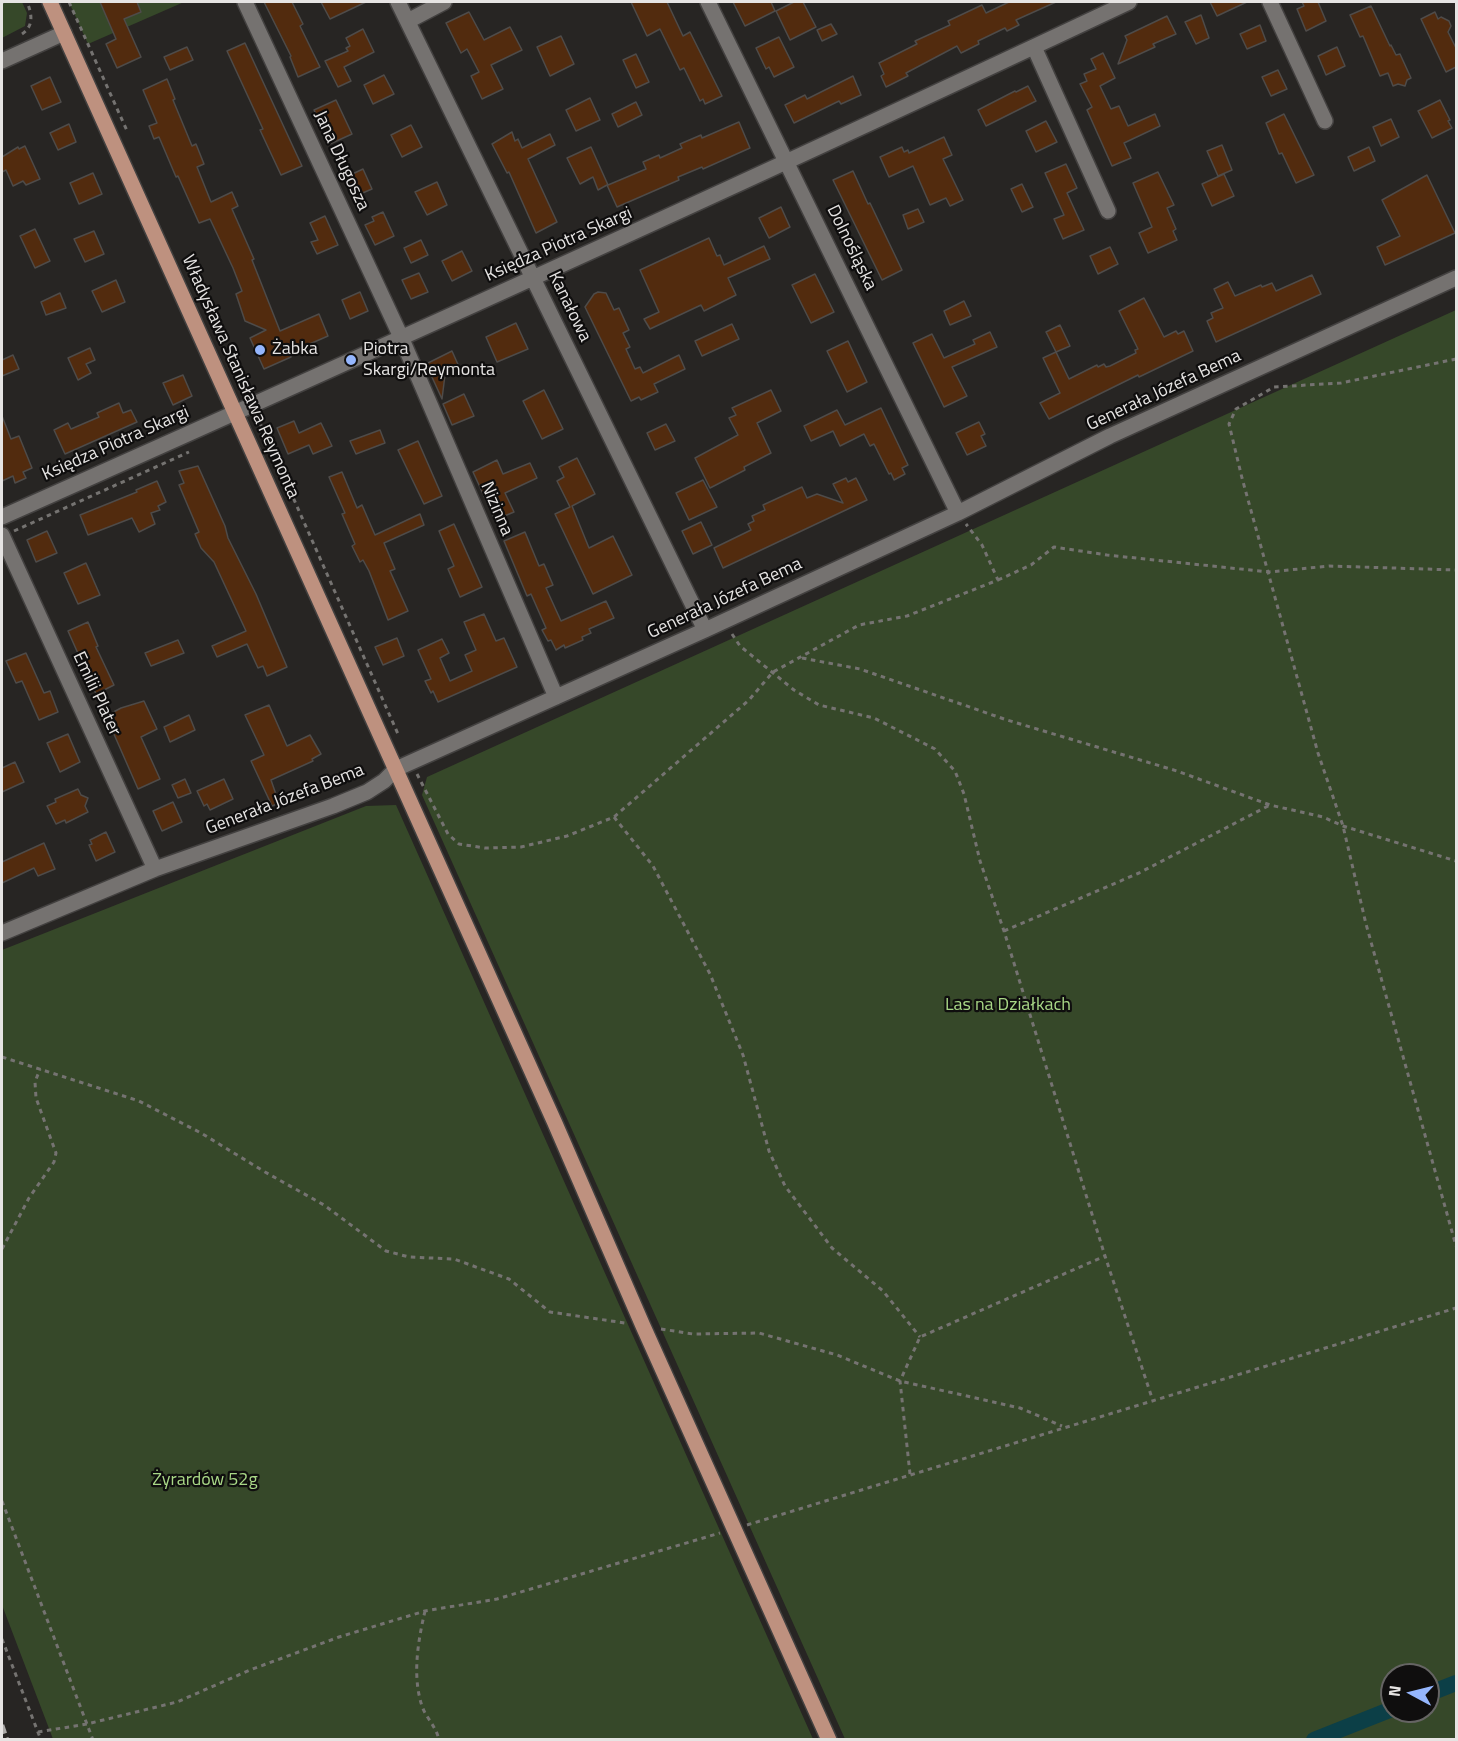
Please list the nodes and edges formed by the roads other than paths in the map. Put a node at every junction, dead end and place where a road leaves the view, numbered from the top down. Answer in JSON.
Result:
{"nodes":[{"id":1,"x":50,"y":2,"type":"edge"},
{"id":2,"x":245,"y":2,"type":"edge"},
{"id":3,"x":398,"y":2,"type":"edge"},
{"id":4,"x":444,"y":2,"type":"edge"},
{"id":5,"x":708,"y":2,"type":"edge"},
{"id":6,"x":1130,"y":2,"type":"edge"},
{"id":7,"x":1270,"y":2,"type":"edge"},
{"id":8,"x":408,"y":21,"type":"junction"},
{"id":9,"x":64,"y":33,"type":"junction"},
{"id":10,"x":1034,"y":47,"type":"junction"},
{"id":11,"x":2,"y":61,"type":"edge"},
{"id":12,"x":1325,"y":122,"type":"dead end"},
{"id":13,"x":787,"y":163,"type":"junction"},
{"id":14,"x":1108,"y":211,"type":"dead end"},
{"id":15,"x":1456,"y":278,"type":"edge"},
{"id":16,"x":534,"y":279,"type":"junction"},
{"id":17,"x":401,"y":337,"type":"junction"},
{"id":18,"x":235,"y":413,"type":"junction"},
{"id":19,"x":958,"y":513,"type":"junction"},
{"id":20,"x":2,"y":517,"type":"edge"},
{"id":21,"x":2,"y":535,"type":"edge"},
{"id":22,"x":705,"y":630,"type":"junction"},
{"id":23,"x":556,"y":697,"type":"junction"},
{"id":24,"x":396,"y":769,"type":"junction"},
{"id":25,"x":155,"y":869,"type":"junction"},
{"id":26,"x":2,"y":933,"type":"edge"},
{"id":27,"x":829,"y":1740,"type":"edge"}],
"edges":[{"from":1,"to":9,"type":"main road","name":"Władysława Stanisława Reymonta"},
{"from":2,"to":17,"type":"street","name":"Jana Długosza"},
{"from":3,"to":8,"type":"street","name":"Kanałowa"},
{"from":4,"to":8,"type":"street"},
{"from":5,"to":13,"type":"street","name":"Dolnośląska"},
{"from":6,"to":10,"type":"street","name":"Księdza Piotra Skargi"},
{"from":7,"to":12,"type":"street"},
{"from":8,"to":16,"type":"street","name":"Kanałowa"},
{"from":9,"to":11,"type":"street"},
{"from":9,"to":18,"type":"main road","name":"Władysława Stanisława Reymonta"},
{"from":10,"to":13,"type":"street","name":"Księdza Piotra Skargi"},
{"from":10,"to":14,"type":"street"},
{"from":13,"to":16,"type":"street","name":"Księdza Piotra Skargi"},
{"from":13,"to":19,"type":"street","name":"Dolnośląska"},
{"from":15,"to":19,"type":"street","name":"Generała Józefa Bema"},
{"from":16,"to":17,"type":"street","name":"Księdza Piotra Skargi"},
{"from":16,"to":22,"type":"street","name":"Kanałowa"},
{"from":17,"to":18,"type":"street","name":"Księdza Piotra Skargi"},
{"from":17,"to":23,"type":"street","name":"Nizinna"},
{"from":18,"to":20,"type":"street","name":"Księdza Piotra Skargi"},
{"from":18,"to":24,"type":"main road","name":"Władysława Stanisława Reymonta"},
{"from":19,"to":22,"type":"street","name":"Generała Józefa Bema"},
{"from":21,"to":25,"type":"street","name":"Emilii Plater"},
{"from":22,"to":23,"type":"street","name":"Generała Józefa Bema"},
{"from":23,"to":24,"type":"street","name":"Generała Józefa Bema"},
{"from":24,"to":25,"type":"street","name":"Generała Józefa Bema"},
{"from":24,"to":27,"type":"main road","name":"Władysława Stanisława Reymonta"},
{"from":25,"to":26,"type":"street","name":"Generała Józefa Bema"}]}
